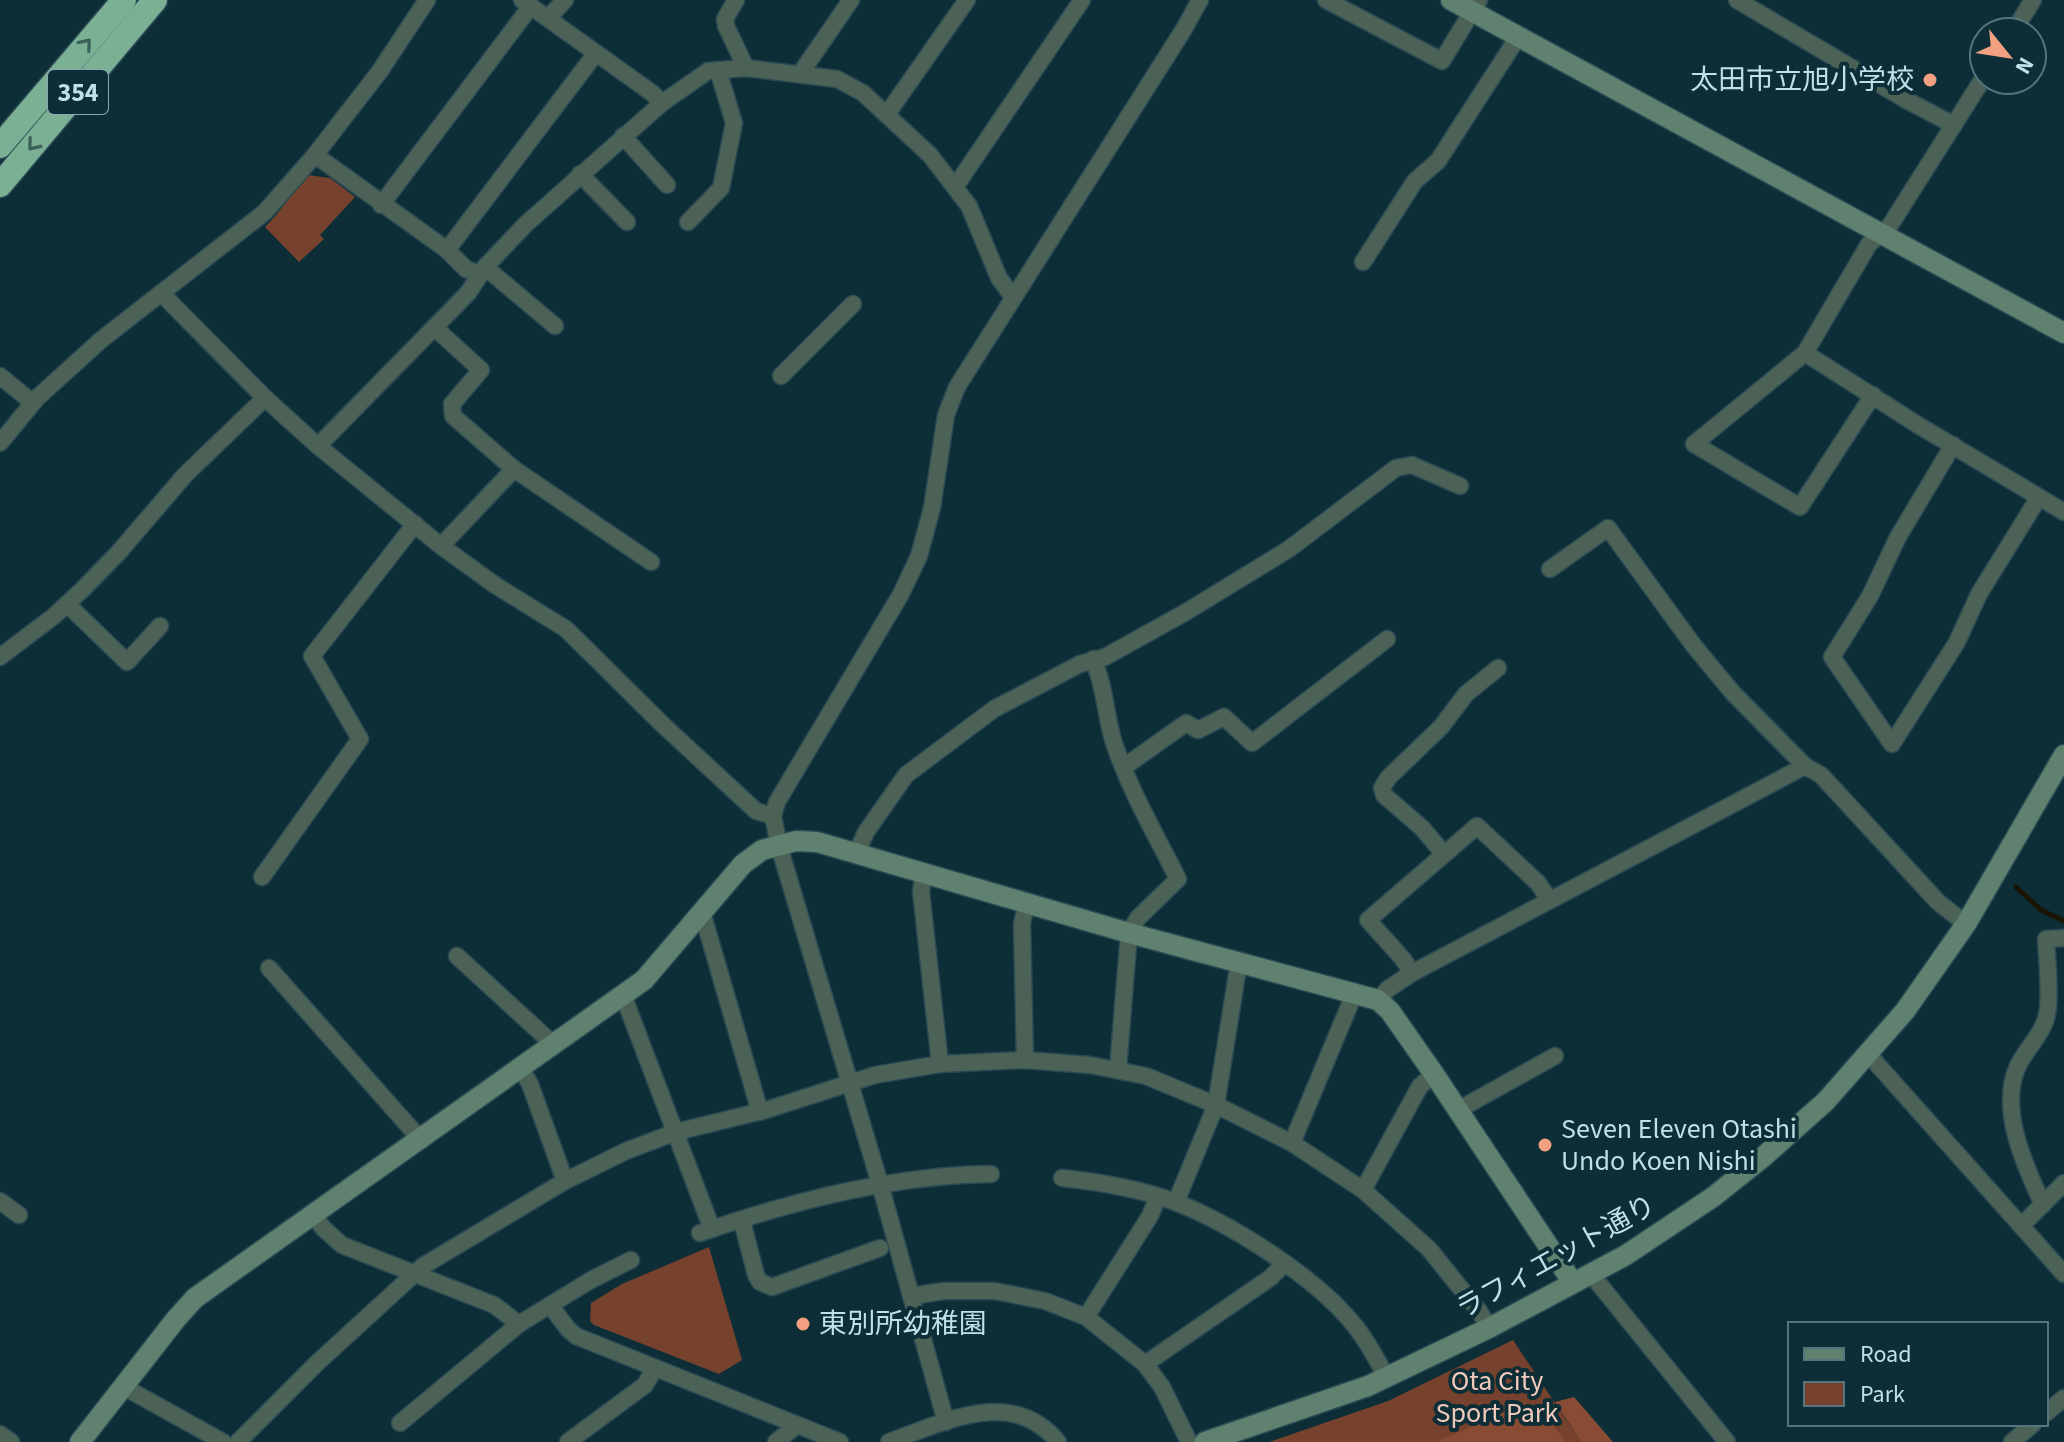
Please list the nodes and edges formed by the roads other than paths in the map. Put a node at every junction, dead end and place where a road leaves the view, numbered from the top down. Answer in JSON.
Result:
{"nodes":[{"id":1,"x":124,"y":0,"type":"edge"},
{"id":2,"x":155,"y":0,"type":"edge"},
{"id":3,"x":427,"y":0,"type":"edge"},
{"id":4,"x":565,"y":0,"type":"edge"},
{"id":5,"x":736,"y":0,"type":"edge"},
{"id":6,"x":851,"y":0,"type":"edge"},
{"id":7,"x":967,"y":0,"type":"edge"},
{"id":8,"x":1082,"y":0,"type":"edge"},
{"id":9,"x":1200,"y":0,"type":"edge"},
{"id":10,"x":1326,"y":0,"type":"edge"},
{"id":11,"x":1451,"y":0,"type":"edge"},
{"id":12,"x":1737,"y":0,"type":"edge"},
{"id":13,"x":526,"y":3,"type":"edge"},
{"id":14,"x":1476,"y":6,"type":"edge"},
{"id":15,"x":548,"y":18,"type":"junction"},
{"id":16,"x":1518,"y":37,"type":"junction"},
{"id":17,"x":596,"y":53,"type":"junction"},
{"id":18,"x":746,"y":68,"type":"junction"},
{"id":19,"x":718,"y":70,"type":"junction"},
{"id":20,"x":800,"y":74,"type":"junction"},
{"id":21,"x":1972,"y":96,"type":"edge"},
{"id":22,"x":662,"y":103,"type":"junction"},
{"id":23,"x":887,"y":114,"type":"junction"},
{"id":24,"x":1954,"y":125,"type":"junction"},
{"id":25,"x":623,"y":136,"type":"junction"},
{"id":26,"x":0,"y":146,"type":"edge"},
{"id":27,"x":315,"y":155,"type":"junction"},
{"id":28,"x":580,"y":174,"type":"junction"},
{"id":29,"x":0,"y":185,"type":"edge"},
{"id":30,"x":667,"y":185,"type":"dead end"},
{"id":31,"x":955,"y":187,"type":"junction"},
{"id":32,"x":381,"y":205,"type":"junction"},
{"id":33,"x":627,"y":222,"type":"dead end"},
{"id":34,"x":688,"y":222,"type":"dead end"},
{"id":35,"x":1880,"y":233,"type":"junction"},
{"id":36,"x":447,"y":250,"type":"junction"},
{"id":37,"x":1363,"y":262,"type":"dead end"},
{"id":38,"x":482,"y":270,"type":"junction"},
{"id":39,"x":161,"y":293,"type":"junction"},
{"id":40,"x":1013,"y":297,"type":"junction"},
{"id":41,"x":853,"y":304,"type":"dead end"},
{"id":42,"x":555,"y":326,"type":"dead end"},
{"id":43,"x":435,"y":328,"type":"junction"},
{"id":44,"x":2064,"y":333,"type":"edge"},
{"id":45,"x":1805,"y":353,"type":"junction"},
{"id":46,"x":0,"y":376,"type":"edge"},
{"id":47,"x":781,"y":376,"type":"dead end"},
{"id":48,"x":1873,"y":395,"type":"junction"},
{"id":49,"x":265,"y":398,"type":"junction"},
{"id":50,"x":33,"y":403,"type":"junction"},
{"id":51,"x":0,"y":443,"type":"edge"},
{"id":52,"x":1953,"y":445,"type":"junction"},
{"id":53,"x":318,"y":446,"type":"junction"},
{"id":54,"x":514,"y":469,"type":"junction"},
{"id":55,"x":1460,"y":486,"type":"dead end"},
{"id":56,"x":2039,"y":497,"type":"junction"},
{"id":57,"x":2064,"y":512,"type":"edge"},
{"id":58,"x":415,"y":524,"type":"junction"},
{"id":59,"x":441,"y":546,"type":"junction"},
{"id":60,"x":651,"y":562,"type":"dead end"},
{"id":61,"x":1550,"y":569,"type":"dead end"},
{"id":62,"x":67,"y":604,"type":"junction"},
{"id":63,"x":160,"y":626,"type":"dead end"},
{"id":64,"x":1387,"y":639,"type":"dead end"},
{"id":65,"x":0,"y":657,"type":"edge"},
{"id":66,"x":1093,"y":659,"type":"junction"},
{"id":67,"x":1498,"y":668,"type":"dead end"},
{"id":68,"x":2064,"y":755,"type":"edge"},
{"id":69,"x":1805,"y":766,"type":"junction"},
{"id":70,"x":1124,"y":767,"type":"junction"},
{"id":71,"x":773,"y":816,"type":"junction"},
{"id":72,"x":779,"y":846,"type":"junction"},
{"id":73,"x":857,"y":852,"type":"junction"},
{"id":74,"x":1444,"y":854,"type":"junction"},
{"id":75,"x":924,"y":873,"type":"junction"},
{"id":76,"x":262,"y":877,"type":"dead end"},
{"id":77,"x":1549,"y":899,"type":"junction"},
{"id":78,"x":1026,"y":904,"type":"junction"},
{"id":79,"x":702,"y":912,"type":"junction"},
{"id":80,"x":1966,"y":924,"type":"junction"},
{"id":81,"x":1129,"y":933,"type":"junction"},
{"id":82,"x":2064,"y":938,"type":"edge"},
{"id":83,"x":457,"y":956,"type":"dead end"},
{"id":84,"x":1239,"y":962,"type":"junction"},
{"id":85,"x":269,"y":968,"type":"dead end"},
{"id":86,"x":1412,"y":973,"type":"junction"},
{"id":87,"x":1355,"y":992,"type":"junction"},
{"id":88,"x":623,"y":995,"type":"junction"},
{"id":89,"x":1378,"y":1000,"type":"junction"},
{"id":90,"x":2047,"y":1014,"type":"junction"},
{"id":91,"x":2064,"y":1019,"type":"edge"},
{"id":92,"x":554,"y":1045,"type":"junction"},
{"id":93,"x":1869,"y":1055,"type":"junction"},
{"id":94,"x":1555,"y":1056,"type":"dead end"},
{"id":95,"x":1025,"y":1060,"type":"junction"},
{"id":96,"x":940,"y":1064,"type":"junction"},
{"id":97,"x":521,"y":1069,"type":"junction"},
{"id":98,"x":1118,"y":1069,"type":"junction"},
{"id":99,"x":1434,"y":1074,"type":"junction"},
{"id":100,"x":848,"y":1084,"type":"junction"},
{"id":101,"x":1216,"y":1105,"type":"junction"},
{"id":102,"x":1458,"y":1110,"type":"junction"},
{"id":103,"x":760,"y":1112,"type":"junction"},
{"id":104,"x":676,"y":1132,"type":"junction"},
{"id":105,"x":421,"y":1140,"type":"junction"},
{"id":106,"x":1292,"y":1143,"type":"junction"},
{"id":107,"x":991,"y":1174,"type":"dead end"},
{"id":108,"x":1062,"y":1178,"type":"dead end"},
{"id":109,"x":565,"y":1181,"type":"junction"},
{"id":110,"x":2064,"y":1183,"type":"edge"},
{"id":111,"x":880,"y":1184,"type":"junction"},
{"id":112,"x":1363,"y":1190,"type":"junction"},
{"id":113,"x":1158,"y":1197,"type":"junction"},
{"id":114,"x":0,"y":1201,"type":"edge"},
{"id":115,"x":1176,"y":1202,"type":"junction"},
{"id":116,"x":2043,"y":1205,"type":"junction"},
{"id":117,"x":19,"y":1215,"type":"dead end"},
{"id":118,"x":314,"y":1215,"type":"junction"},
{"id":119,"x":742,"y":1221,"type":"junction"},
{"id":120,"x":2022,"y":1225,"type":"junction"},
{"id":121,"x":880,"y":1248,"type":"dead end"},
{"id":122,"x":631,"y":1260,"type":"dead end"},
{"id":123,"x":1284,"y":1264,"type":"junction"},
{"id":124,"x":2061,"y":1264,"type":"edge"},
{"id":125,"x":413,"y":1275,"type":"junction"},
{"id":126,"x":1582,"y":1278,"type":"junction"},
{"id":127,"x":911,"y":1296,"type":"junction"},
{"id":128,"x":550,"y":1305,"type":"junction"},
{"id":129,"x":1086,"y":1317,"type":"junction"},
{"id":130,"x":519,"y":1324,"type":"junction"},
{"id":131,"x":1489,"y":1328,"type":"junction"},
{"id":132,"x":1145,"y":1364,"type":"junction"},
{"id":133,"x":654,"y":1369,"type":"junction"},
{"id":134,"x":1387,"y":1378,"type":"junction"},
{"id":135,"x":124,"y":1387,"type":"junction"},
{"id":136,"x":2064,"y":1398,"type":"edge"},
{"id":137,"x":2048,"y":1411,"type":"edge"},
{"id":138,"x":946,"y":1422,"type":"junction"},
{"id":139,"x":400,"y":1423,"type":"dead end"},
{"id":140,"x":796,"y":1426,"type":"junction"},
{"id":141,"x":2031,"y":1426,"type":"edge"},
{"id":142,"x":0,"y":1434,"type":"edge"},
{"id":143,"x":11,"y":1442,"type":"edge"},
{"id":144,"x":80,"y":1442,"type":"edge"},
{"id":145,"x":223,"y":1442,"type":"edge"},
{"id":146,"x":238,"y":1442,"type":"edge"},
{"id":147,"x":568,"y":1442,"type":"edge"},
{"id":148,"x":776,"y":1442,"type":"edge"},
{"id":149,"x":840,"y":1442,"type":"edge"},
{"id":150,"x":889,"y":1442,"type":"edge"},
{"id":151,"x":1058,"y":1442,"type":"edge"},
{"id":152,"x":1189,"y":1442,"type":"edge"},
{"id":153,"x":1205,"y":1442,"type":"edge"},
{"id":154,"x":1727,"y":1442,"type":"edge"},
{"id":155,"x":2012,"y":1442,"type":"edge"}],
"edges":[{"from":26,"to":1,"type":"highway","number":"354","one_way":true},
{"from":2,"to":29,"type":"highway","number":"354","one_way":true},
{"from":3,"to":27,"type":"street"},
{"from":4,"to":15,"type":"street"},
{"from":5,"to":18,"type":"street"},
{"from":6,"to":20,"type":"street"},
{"from":7,"to":23,"type":"street"},
{"from":8,"to":31,"type":"street"},
{"from":9,"to":40,"type":"street"},
{"from":10,"to":14,"type":"street"},
{"from":11,"to":14,"type":"street"},
{"from":12,"to":24,"type":"street"},
{"from":13,"to":15,"type":"street"},
{"from":13,"to":32,"type":"street"},
{"from":14,"to":16,"type":"street"},
{"from":15,"to":17,"type":"street"},
{"from":16,"to":35,"type":"street"},
{"from":16,"to":37,"type":"street"},
{"from":17,"to":22,"type":"street"},
{"from":17,"to":36,"type":"street"},
{"from":18,"to":19,"type":"street"},
{"from":18,"to":20,"type":"street"},
{"from":19,"to":22,"type":"street"},
{"from":19,"to":34,"type":"street"},
{"from":20,"to":23,"type":"street"},
{"from":21,"to":24,"type":"street"},
{"from":22,"to":25,"type":"street"},
{"from":23,"to":31,"type":"street"},
{"from":24,"to":35,"type":"street"},
{"from":25,"to":28,"type":"street"},
{"from":25,"to":30,"type":"street"},
{"from":27,"to":32,"type":"street"},
{"from":27,"to":39,"type":"street"},
{"from":28,"to":33,"type":"street"},
{"from":28,"to":38,"type":"street"},
{"from":31,"to":40,"type":"street"},
{"from":32,"to":36,"type":"street"},
{"from":35,"to":44,"type":"street"},
{"from":35,"to":45,"type":"street"},
{"from":36,"to":38,"type":"street"},
{"from":38,"to":42,"type":"street"},
{"from":38,"to":43,"type":"street"},
{"from":39,"to":49,"type":"street"},
{"from":39,"to":50,"type":"street"},
{"from":40,"to":71,"type":"street"},
{"from":41,"to":47,"type":"street"},
{"from":43,"to":53,"type":"street"},
{"from":43,"to":54,"type":"street"},
{"from":45,"to":48,"type":"street"},
{"from":45,"to":48,"type":"street"},
{"from":46,"to":50,"type":"street"},
{"from":48,"to":52,"type":"street"},
{"from":49,"to":53,"type":"street"},
{"from":49,"to":62,"type":"street"},
{"from":50,"to":51,"type":"street"},
{"from":52,"to":56,"type":"street"},
{"from":52,"to":56,"type":"street"},
{"from":53,"to":58,"type":"street"},
{"from":54,"to":59,"type":"street"},
{"from":54,"to":60,"type":"street"},
{"from":55,"to":66,"type":"street"},
{"from":56,"to":57,"type":"street"},
{"from":58,"to":59,"type":"street"},
{"from":58,"to":76,"type":"street"},
{"from":59,"to":71,"type":"street"},
{"from":61,"to":69,"type":"street"},
{"from":62,"to":63,"type":"street"},
{"from":62,"to":65,"type":"street"},
{"from":64,"to":70,"type":"street"},
{"from":66,"to":70,"type":"street"},
{"from":66,"to":73,"type":"street"},
{"from":67,"to":74,"type":"street"},
{"from":68,"to":80,"type":"street","name":"ラフィエット通り"},
{"from":69,"to":77,"type":"street"},
{"from":69,"to":80,"type":"street"},
{"from":70,"to":81,"type":"street"},
{"from":71,"to":72,"type":"street"},
{"from":72,"to":73,"type":"street"},
{"from":72,"to":79,"type":"street"},
{"from":72,"to":100,"type":"street"},
{"from":73,"to":75,"type":"street"},
{"from":74,"to":77,"type":"street"},
{"from":74,"to":86,"type":"street"},
{"from":75,"to":78,"type":"street"},
{"from":75,"to":96,"type":"street"},
{"from":77,"to":86,"type":"street"},
{"from":78,"to":81,"type":"street"},
{"from":78,"to":95,"type":"street"},
{"from":79,"to":88,"type":"street"},
{"from":79,"to":103,"type":"street"},
{"from":80,"to":93,"type":"street","name":"ラフィエット通り"},
{"from":81,"to":84,"type":"street"},
{"from":81,"to":98,"type":"street"},
{"from":82,"to":90,"type":"street"},
{"from":83,"to":92,"type":"street"},
{"from":84,"to":87,"type":"street"},
{"from":84,"to":101,"type":"street"},
{"from":85,"to":105,"type":"street"},
{"from":86,"to":89,"type":"street"},
{"from":87,"to":89,"type":"street"},
{"from":87,"to":106,"type":"street"},
{"from":88,"to":92,"type":"street"},
{"from":88,"to":104,"type":"street"},
{"from":89,"to":99,"type":"street"},
{"from":90,"to":91,"type":"street"},
{"from":90,"to":116,"type":"street"},
{"from":92,"to":97,"type":"street"},
{"from":93,"to":120,"type":"street"},
{"from":93,"to":126,"type":"street","name":"ラフィエット通り"},
{"from":94,"to":102,"type":"street"},
{"from":95,"to":96,"type":"street"},
{"from":95,"to":98,"type":"street"},
{"from":96,"to":100,"type":"street"},
{"from":97,"to":105,"type":"street"},
{"from":97,"to":109,"type":"street"},
{"from":98,"to":101,"type":"street"},
{"from":99,"to":102,"type":"street"},
{"from":99,"to":112,"type":"street"},
{"from":100,"to":103,"type":"street"},
{"from":100,"to":111,"type":"street"},
{"from":101,"to":106,"type":"street"},
{"from":101,"to":115,"type":"street"},
{"from":102,"to":126,"type":"street"},
{"from":103,"to":104,"type":"street"},
{"from":104,"to":109,"type":"street"},
{"from":104,"to":119,"type":"street"},
{"from":105,"to":118,"type":"street"},
{"from":106,"to":112,"type":"street"},
{"from":107,"to":111,"type":"street"},
{"from":108,"to":113,"type":"street"},
{"from":109,"to":125,"type":"street"},
{"from":110,"to":116,"type":"street"},
{"from":111,"to":119,"type":"street"},
{"from":111,"to":127,"type":"street"},
{"from":112,"to":131,"type":"street"},
{"from":113,"to":115,"type":"street"},
{"from":113,"to":129,"type":"street"},
{"from":114,"to":117,"type":"street"},
{"from":115,"to":123,"type":"street"},
{"from":116,"to":120,"type":"street"},
{"from":118,"to":125,"type":"street"},
{"from":118,"to":135,"type":"street"},
{"from":119,"to":121,"type":"street"},
{"from":120,"to":124,"type":"street"},
{"from":122,"to":128,"type":"street"},
{"from":123,"to":132,"type":"street"},
{"from":123,"to":134,"type":"street"},
{"from":125,"to":130,"type":"street"},
{"from":125,"to":146,"type":"street"},
{"from":126,"to":131,"type":"street","name":"ラフィエット通り"},
{"from":126,"to":154,"type":"street"},
{"from":127,"to":129,"type":"street"},
{"from":127,"to":138,"type":"street"},
{"from":128,"to":130,"type":"street"},
{"from":128,"to":133,"type":"street"},
{"from":129,"to":132,"type":"street"},
{"from":130,"to":139,"type":"street"},
{"from":131,"to":134,"type":"street","name":"ラフィエット通り"},
{"from":132,"to":152,"type":"street"},
{"from":133,"to":140,"type":"street"},
{"from":133,"to":147,"type":"street"},
{"from":134,"to":153,"type":"street","name":"ラフィエット通り"},
{"from":135,"to":144,"type":"street"},
{"from":135,"to":145,"type":"street"},
{"from":136,"to":137,"type":"street"},
{"from":138,"to":150,"type":"street"},
{"from":138,"to":151,"type":"street"},
{"from":140,"to":148,"type":"street"},
{"from":140,"to":149,"type":"street"},
{"from":141,"to":155,"type":"street"},
{"from":142,"to":143,"type":"street"}]}
